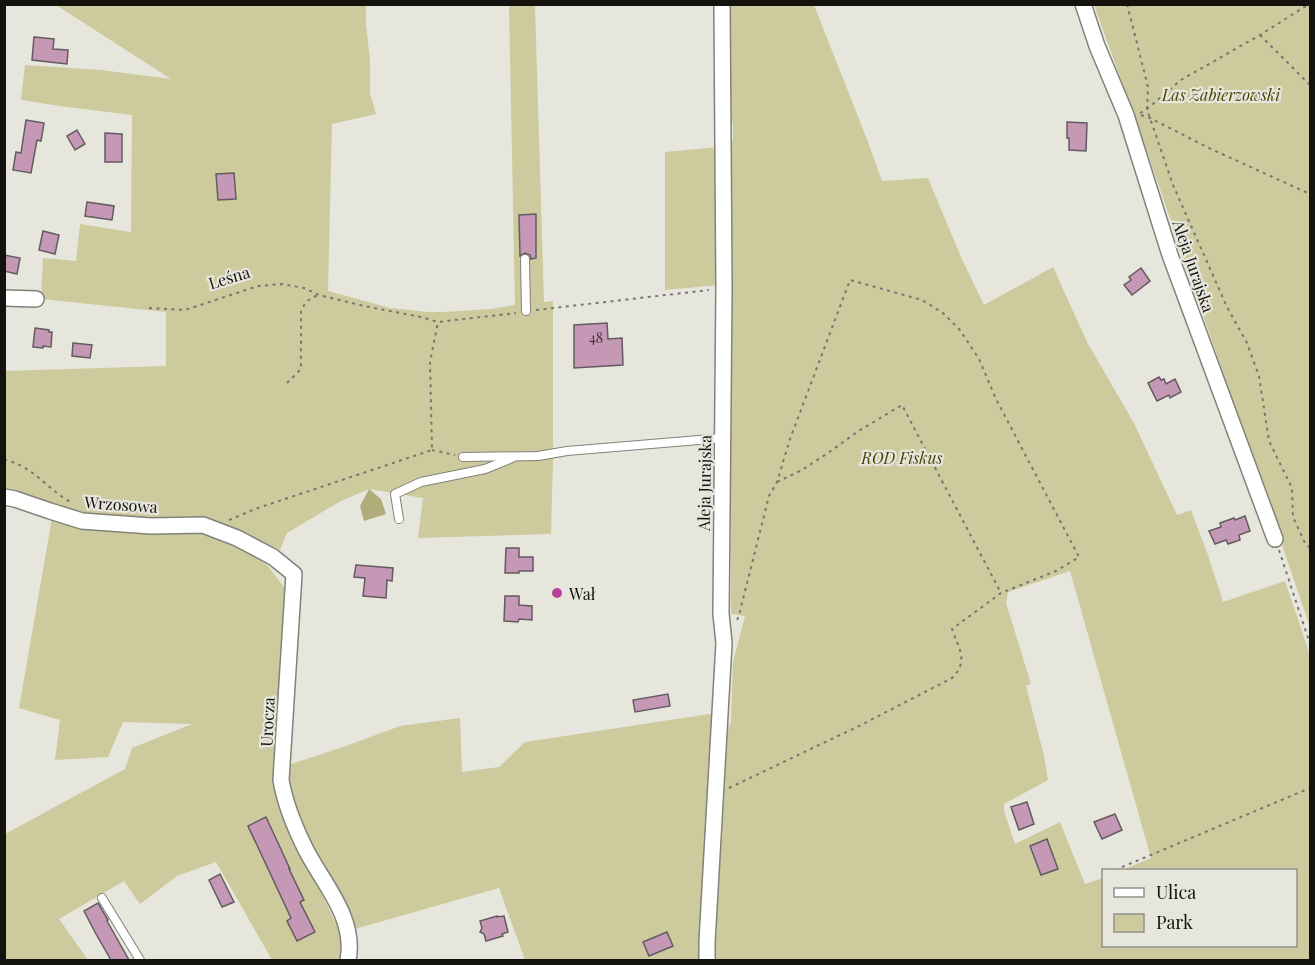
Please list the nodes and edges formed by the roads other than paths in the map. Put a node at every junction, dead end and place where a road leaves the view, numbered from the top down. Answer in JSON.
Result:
{"nodes":[{"id":1,"x":722,"y":4,"type":"edge"},
{"id":2,"x":1083,"y":4,"type":"edge"},
{"id":3,"x":525,"y":259,"type":"dead end"},
{"id":4,"x":4,"y":298,"type":"edge"},
{"id":5,"x":36,"y":299,"type":"dead end"},
{"id":6,"x":526,"y":311,"type":"dead end"},
{"id":7,"x":723,"y":438,"type":"junction"},
{"id":8,"x":516,"y":456,"type":"junction"},
{"id":9,"x":463,"y":457,"type":"road end"},
{"id":10,"x":4,"y":497,"type":"edge"},
{"id":11,"x":399,"y":519,"type":"dead end"},
{"id":12,"x":203,"y":525,"type":"joint"},
{"id":13,"x":1275,"y":539,"type":"road end"},
{"id":14,"x":102,"y":898,"type":"dead end"},
{"id":15,"x":140,"y":960,"type":"edge"},
{"id":16,"x":348,"y":960,"type":"edge"},
{"id":17,"x":707,"y":960,"type":"edge"}],
"edges":[{"from":1,"to":7,"type":"street","name":"Aleja Jurajska"},
{"from":2,"to":13,"type":"street","name":"Aleja Jurajska"},
{"from":3,"to":6,"type":"lane"},
{"from":4,"to":5,"type":"street"},
{"from":7,"to":8,"type":"lane"},
{"from":7,"to":17,"type":"street","name":"Aleja Jurajska"},
{"from":8,"to":9,"type":"lane"},
{"from":8,"to":11,"type":"lane"},
{"from":10,"to":12,"type":"street","name":"Wrzosowa"},
{"from":12,"to":16,"type":"street","name":"Urocza"},
{"from":14,"to":15,"type":"lane"}]}
